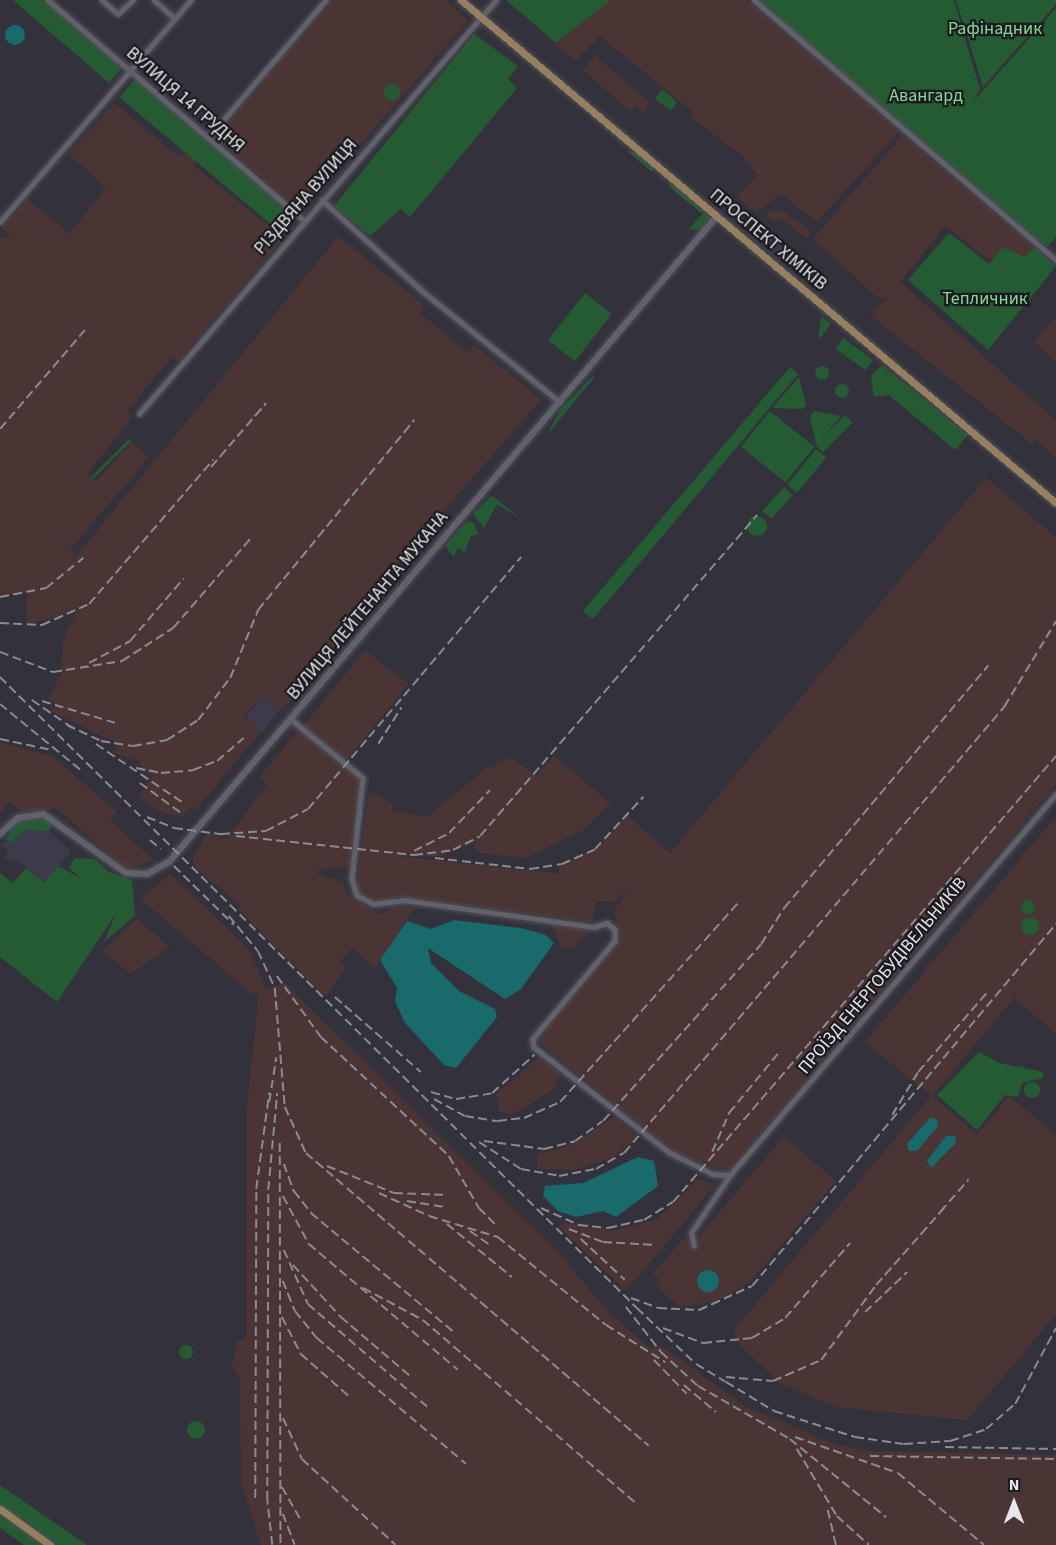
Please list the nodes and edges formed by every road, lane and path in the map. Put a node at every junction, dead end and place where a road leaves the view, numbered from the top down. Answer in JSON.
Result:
{"nodes":[{"id":1,"x":48,"y":0,"type":"edge"},
{"id":2,"x":102,"y":0,"type":"edge"},
{"id":3,"x":133,"y":0,"type":"edge"},
{"id":4,"x":154,"y":0,"type":"edge"},
{"id":5,"x":191,"y":0,"type":"edge"},
{"id":6,"x":326,"y":0,"type":"edge"},
{"id":7,"x":461,"y":0,"type":"edge"},
{"id":8,"x":496,"y":0,"type":"edge"},
{"id":9,"x":754,"y":0,"type":"edge"},
{"id":10,"x":479,"y":15,"type":"junction"},
{"id":11,"x":175,"y":18,"type":"junction"},
{"id":12,"x":130,"y":71,"type":"junction"},
{"id":13,"x":208,"y":138,"type":"junction"},
{"id":14,"x":322,"y":200,"type":"junction"},
{"id":15,"x":717,"y":216,"type":"junction"},
{"id":16,"x":304,"y":220,"type":"junction"},
{"id":17,"x":0,"y":222,"type":"edge"},
{"id":18,"x":1056,"y":260,"type":"edge"},
{"id":19,"x":560,"y":403,"type":"junction"},
{"id":20,"x":139,"y":414,"type":"dead end"},
{"id":21,"x":1056,"y":503,"type":"edge"},
{"id":22,"x":292,"y":720,"type":"junction"},
{"id":23,"x":1056,"y":794,"type":"edge"},
{"id":24,"x":0,"y":834,"type":"edge"},
{"id":25,"x":730,"y":1175,"type":"junction"},
{"id":26,"x":694,"y":1246,"type":"dead end"},
{"id":27,"x":0,"y":1509,"type":"edge"},
{"id":28,"x":50,"y":1545,"type":"edge"}],
"edges":[{"from":1,"to":12,"type":"street","name":"ВУЛИЦЯ 14 ГРУДНЯ"},
{"from":2,"to":3,"type":"street"},
{"from":4,"to":11,"type":"street"},
{"from":5,"to":11,"type":"street"},
{"from":6,"to":13,"type":"street"},
{"from":7,"to":10,"type":"main road","name":"ПРОСПЕКТ ХІМІКІВ"},
{"from":8,"to":10,"type":"street","name":"РІЗДВЯНА ВУЛИЦЯ"},
{"from":9,"to":18,"type":"street"},
{"from":10,"to":14,"type":"street","name":"РІЗДВЯНА ВУЛИЦЯ"},
{"from":10,"to":15,"type":"main road","name":"ПРОСПЕКТ ХІМІКІВ"},
{"from":11,"to":12,"type":"street"},
{"from":12,"to":13,"type":"street","name":"ВУЛИЦЯ 14 ГРУДНЯ"},
{"from":12,"to":17,"type":"street"},
{"from":13,"to":16,"type":"street","name":"ВУЛИЦЯ 14 ГРУДНЯ"},
{"from":14,"to":16,"type":"street","name":"РІЗДВЯНА ВУЛИЦЯ"},
{"from":14,"to":19,"type":"street"},
{"from":15,"to":19,"type":"main road","name":"ВУЛИЦЯ ЛЕЙТЕНАНТА МУКАНА"},
{"from":15,"to":21,"type":"main road","name":"ПРОСПЕКТ ХІМІКІВ"},
{"from":16,"to":20,"type":"street","name":"РІЗДВЯНА ВУЛИЦЯ"},
{"from":19,"to":22,"type":"main road","name":"ВУЛИЦЯ ЛЕЙТЕНАНТА МУКАНА"},
{"from":22,"to":24,"type":"main road","name":"ВУЛИЦЯ ЛЕЙТЕНАНТА МУКАНА"},
{"from":22,"to":25,"type":"street"},
{"from":23,"to":25,"type":"street","name":"ПРОЇЗД ЕНЕРГОБУДІВЕЛЬНИКІВ"},
{"from":25,"to":26,"type":"street","name":"ПРОЇЗД ЕНЕРГОБУДІВЕЛЬНИКІВ"},
{"from":27,"to":28,"type":"main road"}]}
